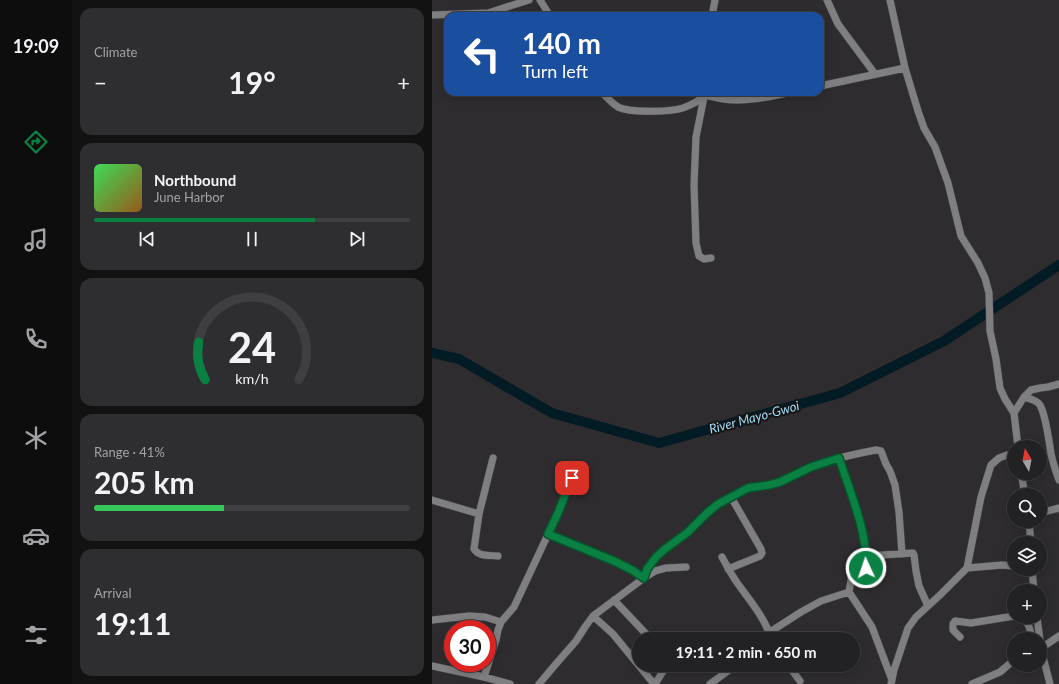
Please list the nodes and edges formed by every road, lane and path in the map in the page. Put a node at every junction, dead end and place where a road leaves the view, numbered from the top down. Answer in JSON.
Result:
{"nodes":[{"id":1,"x":530,"y":0,"type":"edge"},
{"id":2,"x":540,"y":0,"type":"edge"},
{"id":3,"x":715,"y":0,"type":"edge"},
{"id":4,"x":827,"y":0,"type":"edge"},
{"id":5,"x":890,"y":0,"type":"edge"},
{"id":6,"x":491,"y":12,"type":"edge"},
{"id":7,"x":548,"y":12,"type":"edge"},
{"id":8,"x":713,"y":12,"type":"edge"},
{"id":9,"x":432,"y":15,"type":"edge"},
{"id":10,"x":444,"y":15,"type":"edge"},
{"id":11,"x":905,"y":68,"type":"junction"},
{"id":12,"x":875,"y":74,"type":"junction"},
{"id":13,"x":824,"y":85,"type":"edge"},
{"id":14,"x":605,"y":96,"type":"edge"},
{"id":15,"x":703,"y":96,"type":"edge"},
{"id":16,"x":705,"y":96,"type":"edge"},
{"id":17,"x":711,"y":96,"type":"edge"},
{"id":18,"x":772,"y":96,"type":"edge"},
{"id":19,"x":711,"y":258,"type":"dead end"},
{"id":20,"x":1059,"y":384,"type":"edge"},
{"id":21,"x":1024,"y":397,"type":"junction"},
{"id":22,"x":1014,"y":413,"type":"junction"},
{"id":23,"x":1017,"y":440,"type":"edge"},
{"id":24,"x":1007,"y":455,"type":"edge"},
{"id":25,"x":494,"y":458,"type":"dead end"},
{"id":26,"x":839,"y":458,"type":"junction"},
{"id":27,"x":576,"y":465,"type":"dead end"},
{"id":28,"x":1059,"y":480,"type":"edge"},
{"id":29,"x":731,"y":497,"type":"junction"},
{"id":30,"x":432,"y":500,"type":"edge"},
{"id":31,"x":1059,"y":508,"type":"edge"},
{"id":32,"x":1047,"y":511,"type":"edge"},
{"id":33,"x":479,"y":514,"type":"junction"},
{"id":34,"x":548,"y":534,"type":"junction"},
{"id":35,"x":902,"y":554,"type":"junction"},
{"id":36,"x":498,"y":556,"type":"dead end"},
{"id":37,"x":867,"y":556,"type":"junction"},
{"id":38,"x":722,"y":557,"type":"dead end"},
{"id":39,"x":1007,"y":565,"type":"edge"},
{"id":40,"x":686,"y":567,"type":"dead end"},
{"id":41,"x":967,"y":568,"type":"junction"},
{"id":42,"x":728,"y":569,"type":"junction"},
{"id":43,"x":644,"y":578,"type":"junction"},
{"id":44,"x":849,"y":592,"type":"junction"},
{"id":45,"x":614,"y":600,"type":"junction"},
{"id":46,"x":928,"y":606,"type":"junction"},
{"id":47,"x":594,"y":616,"type":"junction"},
{"id":48,"x":1007,"y":617,"type":"edge"},
{"id":49,"x":432,"y":620,"type":"edge"},
{"id":50,"x":501,"y":622,"type":"junction"},
{"id":51,"x":644,"y":632,"type":"edge"},
{"id":52,"x":769,"y":632,"type":"edge"},
{"id":53,"x":776,"y":632,"type":"edge"},
{"id":54,"x":1059,"y":636,"type":"edge"},
{"id":55,"x":960,"y":637,"type":"dead end"},
{"id":56,"x":1047,"y":645,"type":"edge"},
{"id":57,"x":432,"y":666,"type":"edge"},
{"id":58,"x":1007,"y":666,"type":"edge"},
{"id":59,"x":663,"y":672,"type":"edge"},
{"id":60,"x":726,"y":672,"type":"edge"},
{"id":61,"x":793,"y":672,"type":"edge"},
{"id":62,"x":1047,"y":672,"type":"edge"},
{"id":63,"x":484,"y":677,"type":"junction"},
{"id":64,"x":800,"y":681,"type":"dead end"},
{"id":65,"x":985,"y":681,"type":"edge"},
{"id":66,"x":891,"y":682,"type":"edge"},
{"id":67,"x":510,"y":684,"type":"edge"},
{"id":68,"x":539,"y":684,"type":"edge"},
{"id":69,"x":655,"y":684,"type":"edge"},
{"id":70,"x":710,"y":684,"type":"edge"},
{"id":71,"x":972,"y":684,"type":"edge"},
{"id":72,"x":1050,"y":684,"type":"edge"}],
"edges":[{"from":1,"to":6,"type":"street"},
{"from":2,"to":7,"type":"street"},
{"from":3,"to":8,"type":"street"},
{"from":4,"to":12,"type":"street"},
{"from":5,"to":11,"type":"street"},
{"from":9,"to":10,"type":"street"},
{"from":11,"to":12,"type":"street"},
{"from":11,"to":22,"type":"street"},
{"from":12,"to":13,"type":"street"},
{"from":14,"to":15,"type":"street"},
{"from":16,"to":19,"type":"street"},
{"from":17,"to":18,"type":"street"},
{"from":20,"to":21,"type":"street"},
{"from":21,"to":22,"type":"street"},
{"from":21,"to":28,"type":"street"},
{"from":22,"to":23,"type":"street"},
{"from":24,"to":41,"type":"street"},
{"from":25,"to":33,"type":"street"},
{"from":26,"to":29,"type":"street"},
{"from":26,"to":35,"type":"street"},
{"from":26,"to":37,"type":"street"},
{"from":27,"to":34,"type":"street"},
{"from":29,"to":42,"type":"street"},
{"from":29,"to":43,"type":"street"},
{"from":30,"to":33,"type":"street"},
{"from":31,"to":32,"type":"street"},
{"from":33,"to":36,"type":"street"},
{"from":34,"to":43,"type":"street"},
{"from":34,"to":50,"type":"street"},
{"from":35,"to":37,"type":"street"},
{"from":35,"to":46,"type":"street"},
{"from":37,"to":44,"type":"street"},
{"from":38,"to":42,"type":"street"},
{"from":39,"to":41,"type":"street"},
{"from":40,"to":43,"type":"street"},
{"from":41,"to":46,"type":"street"},
{"from":42,"to":52,"type":"street"},
{"from":43,"to":45,"type":"street"},
{"from":44,"to":53,"type":"street"},
{"from":44,"to":66,"type":"street"},
{"from":45,"to":47,"type":"street"},
{"from":45,"to":51,"type":"street"},
{"from":46,"to":66,"type":"street"},
{"from":47,"to":68,"type":"street"},
{"from":47,"to":69,"type":"street"},
{"from":48,"to":55,"type":"street"},
{"from":49,"to":50,"type":"street"},
{"from":50,"to":63,"type":"street"},
{"from":54,"to":56,"type":"street"},
{"from":57,"to":63,"type":"street"},
{"from":58,"to":65,"type":"street"},
{"from":59,"to":69,"type":"street"},
{"from":60,"to":70,"type":"street"},
{"from":61,"to":64,"type":"street"},
{"from":62,"to":72,"type":"street"},
{"from":63,"to":67,"type":"street"},
{"from":65,"to":71,"type":"street"}]}
